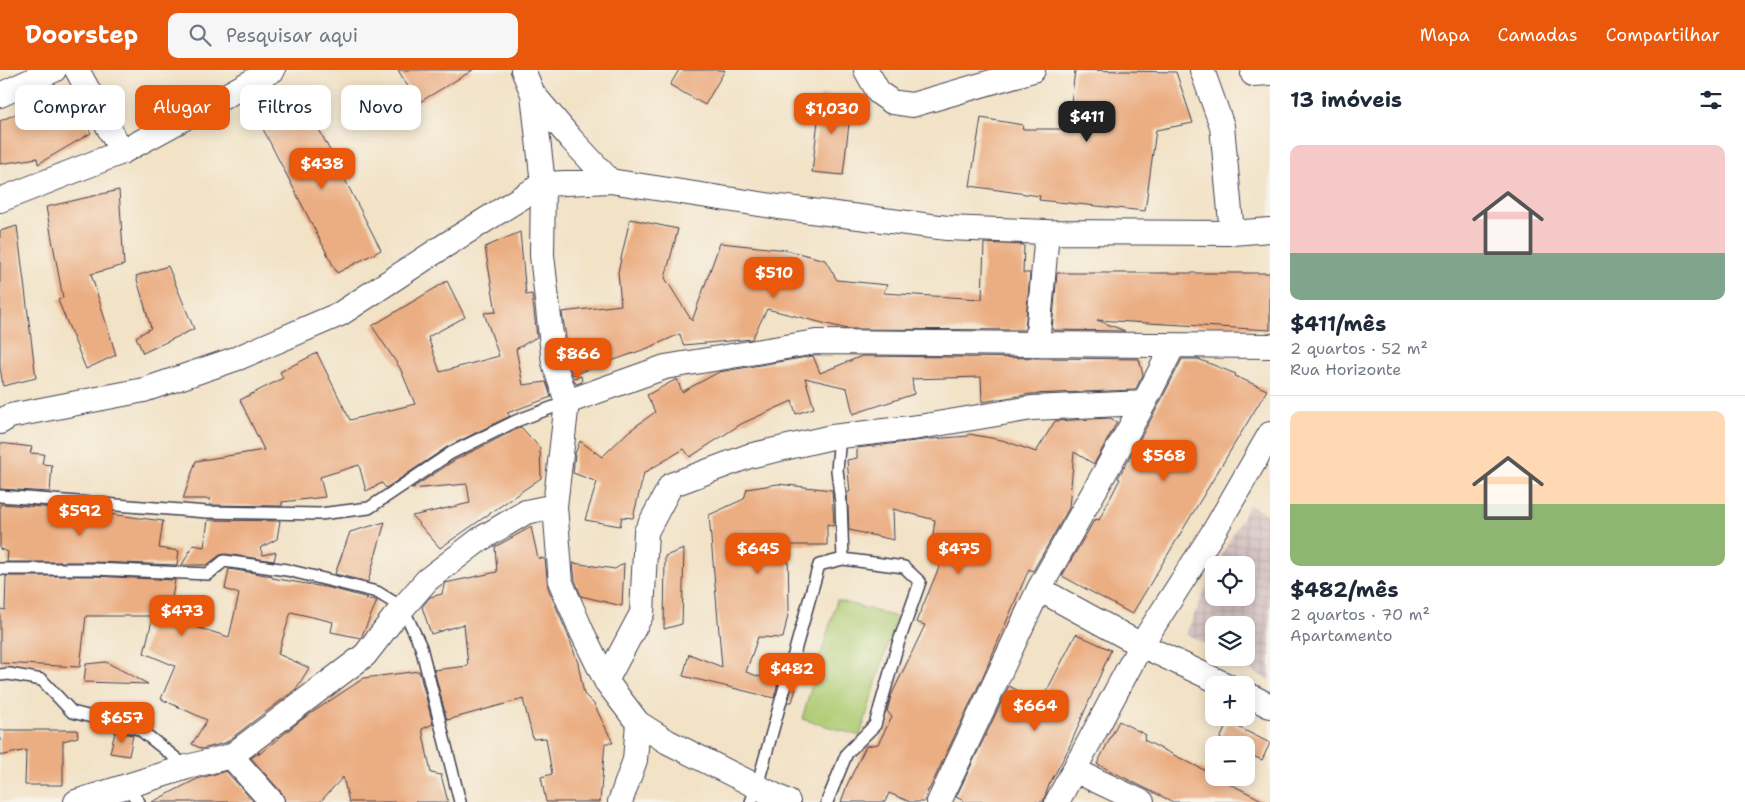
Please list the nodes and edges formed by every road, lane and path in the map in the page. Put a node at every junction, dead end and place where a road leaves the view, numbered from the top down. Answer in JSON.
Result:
{"nodes":[{"id":1,"x":54,"y":70,"type":"edge"},
{"id":2,"x":77,"y":70,"type":"edge"},
{"id":3,"x":273,"y":70,"type":"edge"},
{"id":4,"x":524,"y":70,"type":"edge"},
{"id":5,"x":866,"y":70,"type":"edge"},
{"id":6,"x":1033,"y":70,"type":"edge"},
{"id":7,"x":1202,"y":70,"type":"edge"},
{"id":8,"x":533,"y":94,"type":"junction"},
{"id":9,"x":0,"y":95,"type":"edge"},
{"id":10,"x":122,"y":152,"type":"junction"},
{"id":11,"x":610,"y":181,"type":"junction"},
{"id":12,"x":543,"y":184,"type":"junction"},
{"id":13,"x":0,"y":200,"type":"edge"},
{"id":14,"x":1270,"y":230,"type":"edge"},
{"id":15,"x":1048,"y":232,"type":"junction"},
{"id":16,"x":1232,"y":233,"type":"junction"},
{"id":17,"x":1038,"y":345,"type":"junction"},
{"id":18,"x":1173,"y":346,"type":"junction"},
{"id":19,"x":1270,"y":346,"type":"edge"},
{"id":20,"x":567,"y":402,"type":"junction"},
{"id":21,"x":1144,"y":403,"type":"junction"},
{"id":22,"x":0,"y":422,"type":"edge"},
{"id":23,"x":1270,"y":434,"type":"edge"},
{"id":24,"x":840,"y":436,"type":"junction"},
{"id":25,"x":0,"y":496,"type":"edge"},
{"id":26,"x":555,"y":506,"type":"junction"},
{"id":27,"x":844,"y":558,"type":"junction"},
{"id":28,"x":0,"y":569,"type":"edge"},
{"id":29,"x":1039,"y":588,"type":"junction"},
{"id":30,"x":402,"y":608,"type":"junction"},
{"id":31,"x":1140,"y":645,"type":"junction"},
{"id":32,"x":0,"y":675,"type":"edge"},
{"id":33,"x":1207,"y":676,"type":"edge"},
{"id":34,"x":606,"y":681,"type":"junction"},
{"id":35,"x":1255,"y":698,"type":"edge"},
{"id":36,"x":1270,"y":706,"type":"edge"},
{"id":37,"x":638,"y":723,"type":"junction"},
{"id":38,"x":231,"y":756,"type":"junction"},
{"id":39,"x":188,"y":767,"type":"junction"},
{"id":40,"x":1074,"y":770,"type":"junction"},
{"id":41,"x":132,"y":794,"type":"edge"},
{"id":42,"x":754,"y":794,"type":"edge"},
{"id":43,"x":619,"y":801,"type":"edge"},
{"id":44,"x":76,"y":802,"type":"edge"},
{"id":45,"x":272,"y":802,"type":"edge"},
{"id":46,"x":460,"y":802,"type":"edge"},
{"id":47,"x":788,"y":802,"type":"edge"},
{"id":48,"x":827,"y":802,"type":"edge"},
{"id":49,"x":939,"y":802,"type":"edge"},
{"id":50,"x":1057,"y":802,"type":"edge"},
{"id":51,"x":1142,"y":802,"type":"edge"}],
"edges":[{"from":1,"to":9,"type":"street"},
{"from":2,"to":10,"type":"street"},
{"from":3,"to":10,"type":"street"},
{"from":4,"to":8,"type":"street"},
{"from":5,"to":6,"type":"street"},
{"from":7,"to":16,"type":"street"},
{"from":8,"to":11,"type":"street"},
{"from":8,"to":12,"type":"street"},
{"from":10,"to":13,"type":"street"},
{"from":11,"to":12,"type":"street"},
{"from":11,"to":15,"type":"street"},
{"from":12,"to":20,"type":"street"},
{"from":12,"to":22,"type":"street"},
{"from":14,"to":16,"type":"street"},
{"from":15,"to":16,"type":"street"},
{"from":15,"to":17,"type":"street"},
{"from":17,"to":18,"type":"street"},
{"from":17,"to":20,"type":"street"},
{"from":18,"to":19,"type":"street"},
{"from":18,"to":21,"type":"street"},
{"from":20,"to":25,"type":"lane"},
{"from":20,"to":26,"type":"street"},
{"from":21,"to":24,"type":"street"},
{"from":21,"to":29,"type":"street"},
{"from":23,"to":31,"type":"street"},
{"from":24,"to":27,"type":"lane"},
{"from":24,"to":34,"type":"street"},
{"from":26,"to":30,"type":"street"},
{"from":26,"to":34,"type":"street"},
{"from":27,"to":42,"type":"lane"},
{"from":27,"to":48,"type":"lane"},
{"from":28,"to":30,"type":"lane"},
{"from":29,"to":31,"type":"street"},
{"from":29,"to":49,"type":"street"},
{"from":30,"to":38,"type":"street"},
{"from":30,"to":46,"type":"lane"},
{"from":31,"to":33,"type":"street"},
{"from":31,"to":40,"type":"street"},
{"from":32,"to":39,"type":"lane"},
{"from":34,"to":37,"type":"street"},
{"from":35,"to":36,"type":"street"},
{"from":37,"to":42,"type":"street"},
{"from":37,"to":43,"type":"street"},
{"from":38,"to":39,"type":"street"},
{"from":38,"to":45,"type":"street"},
{"from":39,"to":41,"type":"street"},
{"from":40,"to":50,"type":"street"},
{"from":40,"to":51,"type":"street"},
{"from":41,"to":44,"type":"street"},
{"from":42,"to":47,"type":"street"}]}
